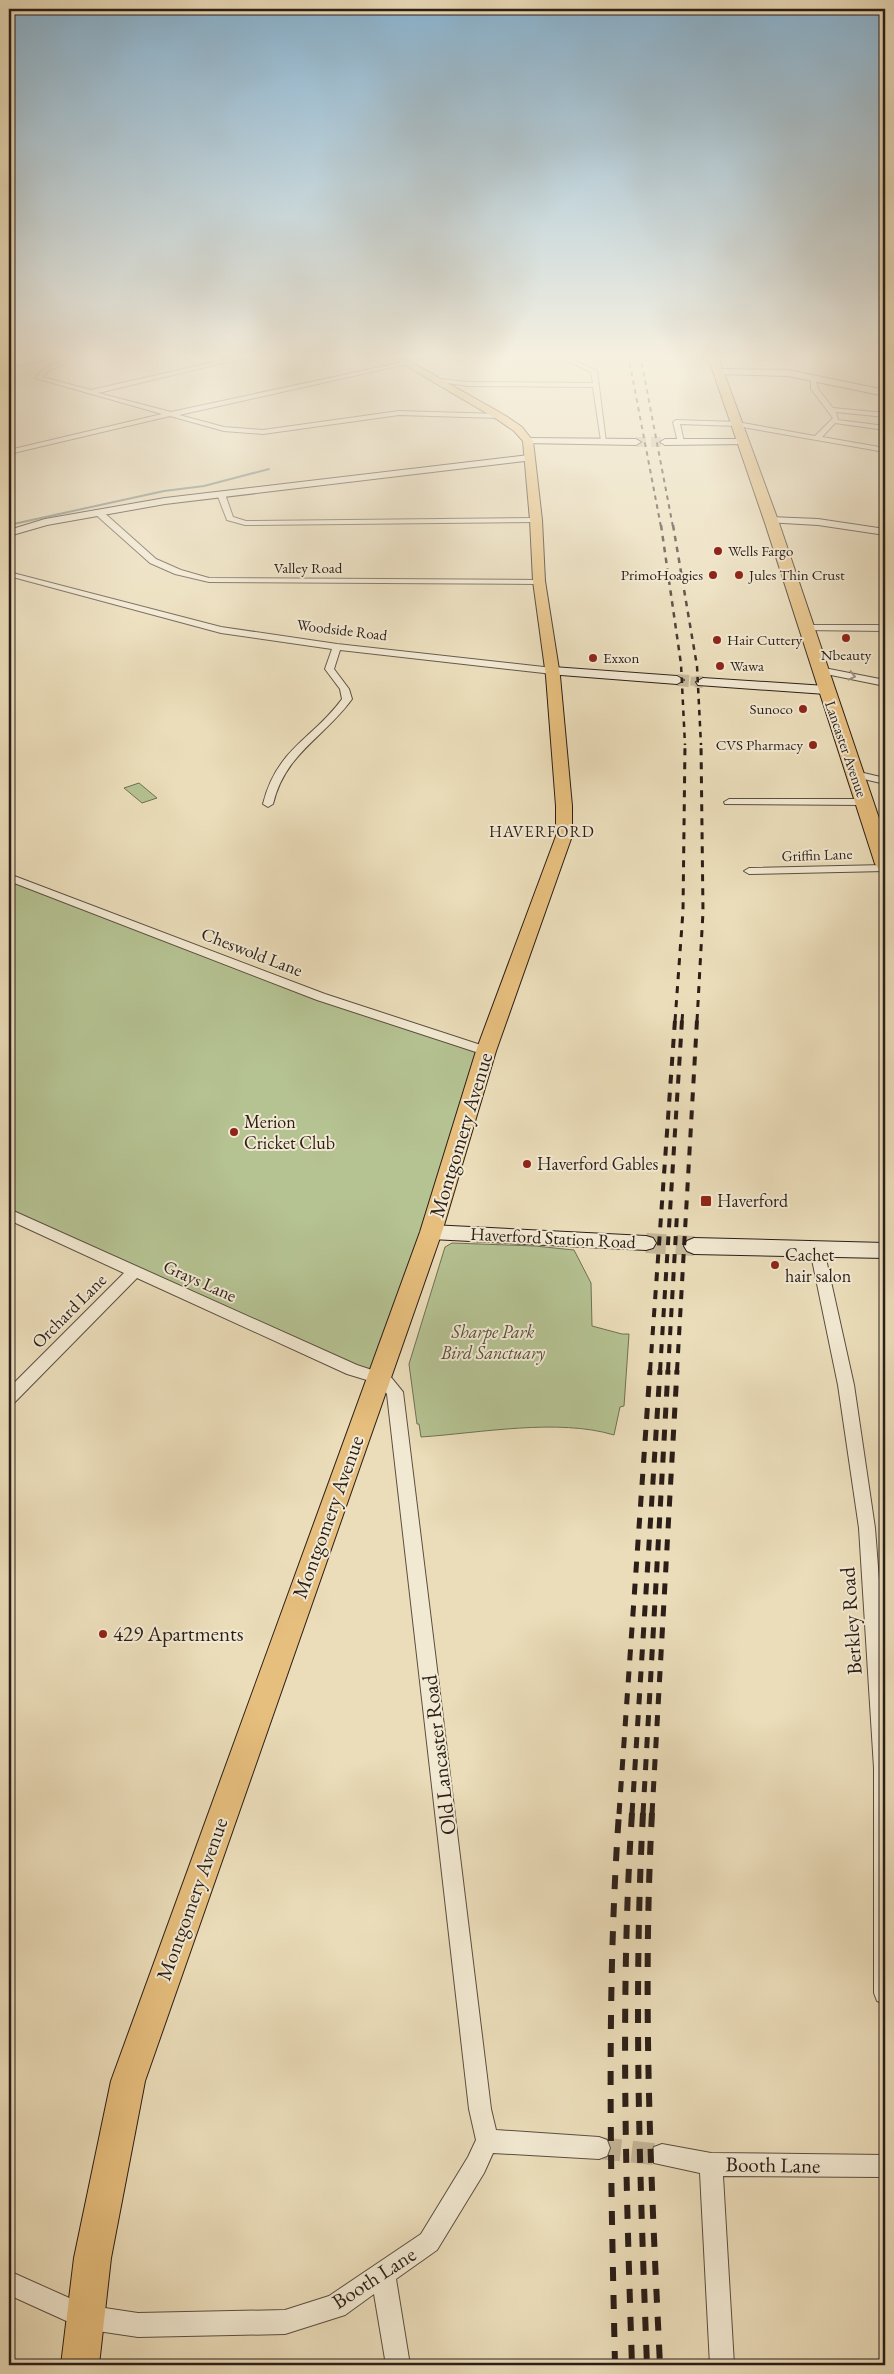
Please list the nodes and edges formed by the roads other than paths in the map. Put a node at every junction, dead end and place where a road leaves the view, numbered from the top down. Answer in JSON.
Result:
{"nodes":[{"id":1,"x":471,"y":465,"type":"edge"},
{"id":2,"x":530,"y":465,"type":"edge"},
{"id":3,"x":752,"y":465,"type":"edge"},
{"id":4,"x":221,"y":494,"type":"junction"},
{"id":5,"x":98,"y":512,"type":"junction"},
{"id":6,"x":536,"y":520,"type":"junction"},
{"id":7,"x":770,"y":520,"type":"junction"},
{"id":8,"x":885,"y":530,"type":"edge"},
{"id":9,"x":9,"y":532,"type":"edge"},
{"id":10,"x":9,"y":574,"type":"edge"},
{"id":11,"x":539,"y":582,"type":"junction"},
{"id":12,"x":806,"y":628,"type":"junction"},
{"id":13,"x":885,"y":628,"type":"edge"},
{"id":14,"x":337,"y":647,"type":"junction"},
{"id":15,"x":819,"y":670,"type":"junction"},
{"id":16,"x":553,"y":671,"type":"junction"},
{"id":17,"x":677,"y":680,"type":"tunnel mouth"},
{"id":18,"x":703,"y":682,"type":"tunnel mouth"},
{"id":19,"x":885,"y":683,"type":"edge"},
{"id":20,"x":826,"y":690,"type":"junction"},
{"id":21,"x":855,"y":774,"type":"junction"},
{"id":22,"x":885,"y":781,"type":"edge"},
{"id":23,"x":729,"y":802,"type":"dead end"},
{"id":24,"x":864,"y":802,"type":"junction"},
{"id":25,"x":268,"y":804,"type":"dead end"},
{"id":26,"x":885,"y":864,"type":"edge"},
{"id":27,"x":885,"y":868,"type":"edge"},
{"id":28,"x":749,"y":871,"type":"dead end"},
{"id":29,"x":9,"y":877,"type":"edge"},
{"id":30,"x":486,"y":1051,"type":"junction"},
{"id":31,"x":9,"y":1214,"type":"edge"},
{"id":32,"x":431,"y":1232,"type":"junction"},
{"id":33,"x":646,"y":1243,"type":"tunnel mouth"},
{"id":34,"x":694,"y":1246,"type":"tunnel mouth"},
{"id":35,"x":817,"y":1250,"type":"junction"},
{"id":36,"x":885,"y":1251,"type":"edge"},
{"id":37,"x":134,"y":1272,"type":"junction"},
{"id":38,"x":378,"y":1378,"type":"junction"},
{"id":39,"x":9,"y":1398,"type":"edge"},
{"id":40,"x":885,"y":1768,"type":"edge"},
{"id":41,"x":885,"y":1994,"type":"edge"},
{"id":42,"x":487,"y":2141,"type":"junction"},
{"id":43,"x":599,"y":2148,"type":"tunnel mouth"},
{"id":44,"x":662,"y":2155,"type":"tunnel mouth"},
{"id":45,"x":711,"y":2164,"type":"junction"},
{"id":46,"x":885,"y":2166,"type":"edge"},
{"id":47,"x":384,"y":2274,"type":"junction"},
{"id":48,"x":9,"y":2284,"type":"edge"},
{"id":49,"x":84,"y":2317,"type":"junction"},
{"id":50,"x":80,"y":2365,"type":"edge"},
{"id":51,"x":398,"y":2365,"type":"edge"},
{"id":52,"x":722,"y":2365,"type":"edge"}],
"edges":[{"from":1,"to":4,"type":"street"},
{"from":2,"to":6,"type":"main road","name":"Montgomery Avenue"},
{"from":3,"to":7,"type":"highway","name":"Lancaster Avenue"},
{"from":4,"to":5,"type":"street"},
{"from":4,"to":6,"type":"street"},
{"from":5,"to":9,"type":"street"},
{"from":5,"to":11,"type":"street","name":"Valley Road"},
{"from":6,"to":11,"type":"main road","name":"Montgomery Avenue"},
{"from":7,"to":8,"type":"street"},
{"from":7,"to":12,"type":"highway","name":"Lancaster Avenue"},
{"from":10,"to":14,"type":"street","name":"Woodside Road"},
{"from":11,"to":16,"type":"main road","name":"Montgomery Avenue"},
{"from":12,"to":13,"type":"street"},
{"from":12,"to":15,"type":"highway","name":"Lancaster Avenue"},
{"from":14,"to":16,"type":"street","name":"Woodside Road"},
{"from":14,"to":25,"type":"street"},
{"from":15,"to":19,"type":"street","one_way":true},
{"from":15,"to":20,"type":"highway","name":"Lancaster Avenue"},
{"from":16,"to":17,"type":"street","name":"Woodside Road"},
{"from":16,"to":30,"type":"main road","name":"Montgomery Avenue"},
{"from":18,"to":20,"type":"street"},
{"from":20,"to":21,"type":"highway","name":"Lancaster Avenue"},
{"from":21,"to":22,"type":"street"},
{"from":21,"to":24,"type":"highway","name":"Lancaster Avenue"},
{"from":23,"to":24,"type":"street"},
{"from":24,"to":26,"type":"highway","name":"Lancaster Avenue"},
{"from":27,"to":28,"type":"street","name":"Griffin Lane"},
{"from":29,"to":30,"type":"street","name":"Cheswold Lane"},
{"from":30,"to":32,"type":"main road","name":"Montgomery Avenue"},
{"from":31,"to":37,"type":"street","name":"Grays Lane"},
{"from":32,"to":33,"type":"street","name":"Haverford Station Road"},
{"from":32,"to":38,"type":"main road","name":"Montgomery Avenue"},
{"from":34,"to":35,"type":"street"},
{"from":35,"to":36,"type":"street"},
{"from":35,"to":40,"type":"street","name":"Berkley Road"},
{"from":37,"to":38,"type":"street","name":"Grays Lane"},
{"from":37,"to":39,"type":"street","name":"Orchard Lane"},
{"from":38,"to":42,"type":"street","name":"Old Lancaster Road"},
{"from":38,"to":49,"type":"main road","name":"Montgomery Avenue"},
{"from":40,"to":41,"type":"street","name":"Berkley Road"},
{"from":42,"to":43,"type":"street"},
{"from":42,"to":47,"type":"street","name":"Booth Lane"},
{"from":44,"to":45,"type":"street","name":"Booth Lane"},
{"from":45,"to":46,"type":"street","name":"Booth Lane"},
{"from":45,"to":52,"type":"street"},
{"from":47,"to":49,"type":"street","name":"Booth Lane"},
{"from":47,"to":51,"type":"street"},
{"from":48,"to":49,"type":"street","name":"Booth Lane"},
{"from":49,"to":50,"type":"main road","name":"Montgomery Avenue"}]}
